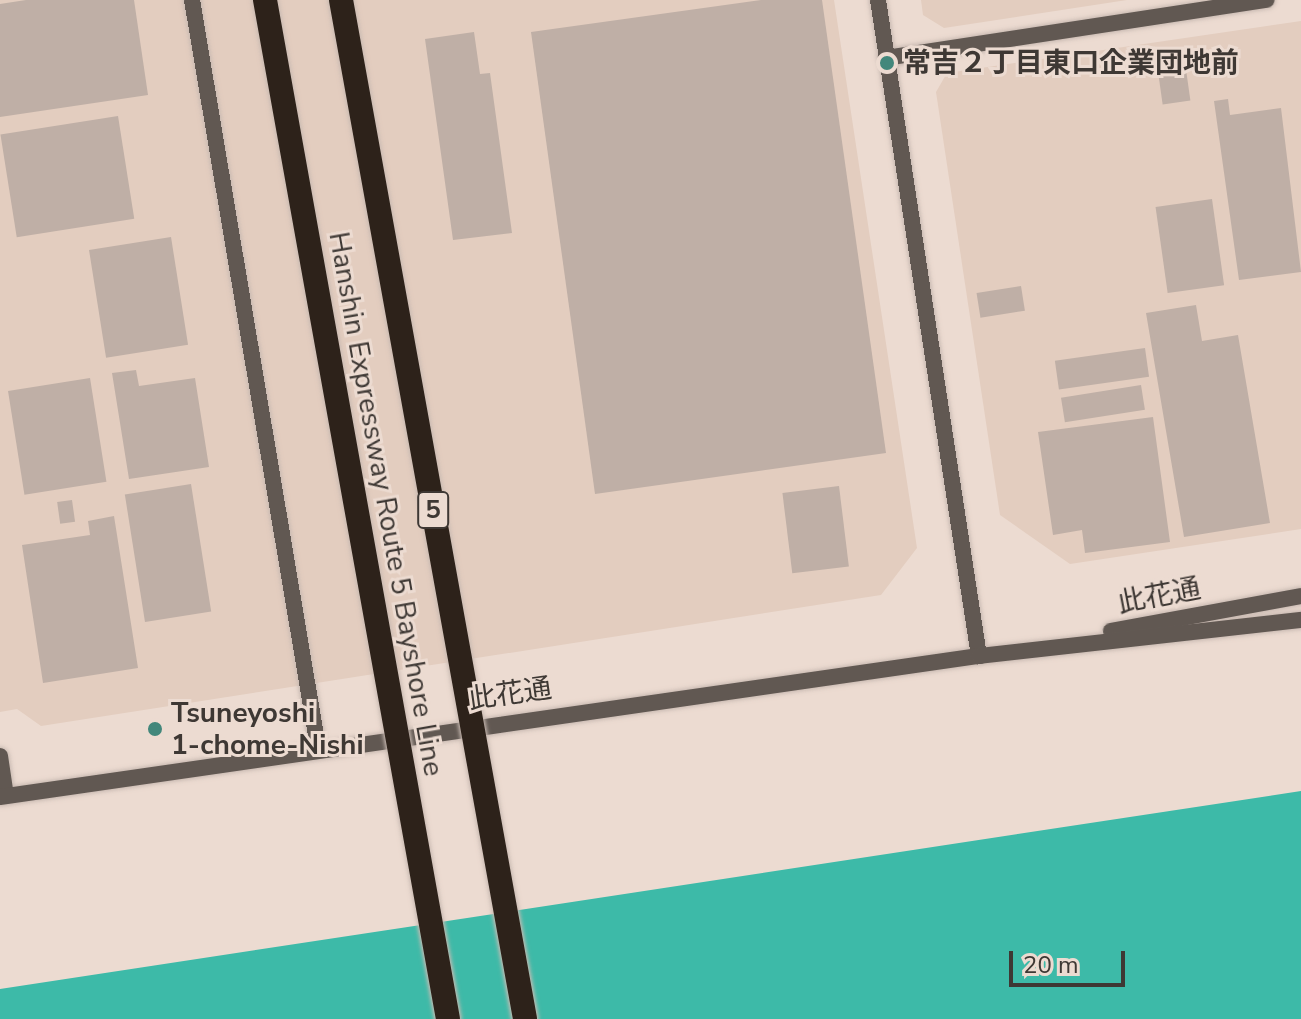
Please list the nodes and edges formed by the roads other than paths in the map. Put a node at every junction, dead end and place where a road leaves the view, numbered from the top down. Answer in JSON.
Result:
{"nodes":[{"id":1,"x":192,"y":0,"type":"edge"},
{"id":2,"x":265,"y":0,"type":"edge"},
{"id":3,"x":341,"y":0,"type":"edge"},
{"id":4,"x":878,"y":0,"type":"edge"},
{"id":5,"x":1267,"y":0,"type":"edge"},
{"id":6,"x":886,"y":58,"type":"junction"},
{"id":7,"x":1301,"y":596,"type":"edge"},
{"id":8,"x":1301,"y":620,"type":"edge"},
{"id":9,"x":979,"y":656,"type":"junction"},
{"id":10,"x":318,"y":747,"type":"junction"},
{"id":11,"x":0,"y":756,"type":"edge"},
{"id":12,"x":3,"y":796,"type":"edge"},
{"id":13,"x":448,"y":1019,"type":"edge"},
{"id":14,"x":525,"y":1019,"type":"edge"}],
"edges":[{"from":1,"to":10,"type":"street"},
{"from":2,"to":13,"type":"highway","name":"Hanshin Expressway Route 5 Bayshore Line","bridge":true},
{"from":3,"to":14,"type":"highway","name":"Hanshin Expressway Route 5 Bayshore Line","number":"5","bridge":true},
{"from":4,"to":6,"type":"street"},
{"from":5,"to":6,"type":"street"},
{"from":6,"to":9,"type":"street"},
{"from":7,"to":9,"type":"street","name":"此花通"},
{"from":8,"to":9,"type":"street","name":"此花通"},
{"from":9,"to":10,"type":"street","name":"此花通"},
{"from":10,"to":12,"type":"street","name":"此花通"},
{"from":11,"to":12,"type":"street"}]}
